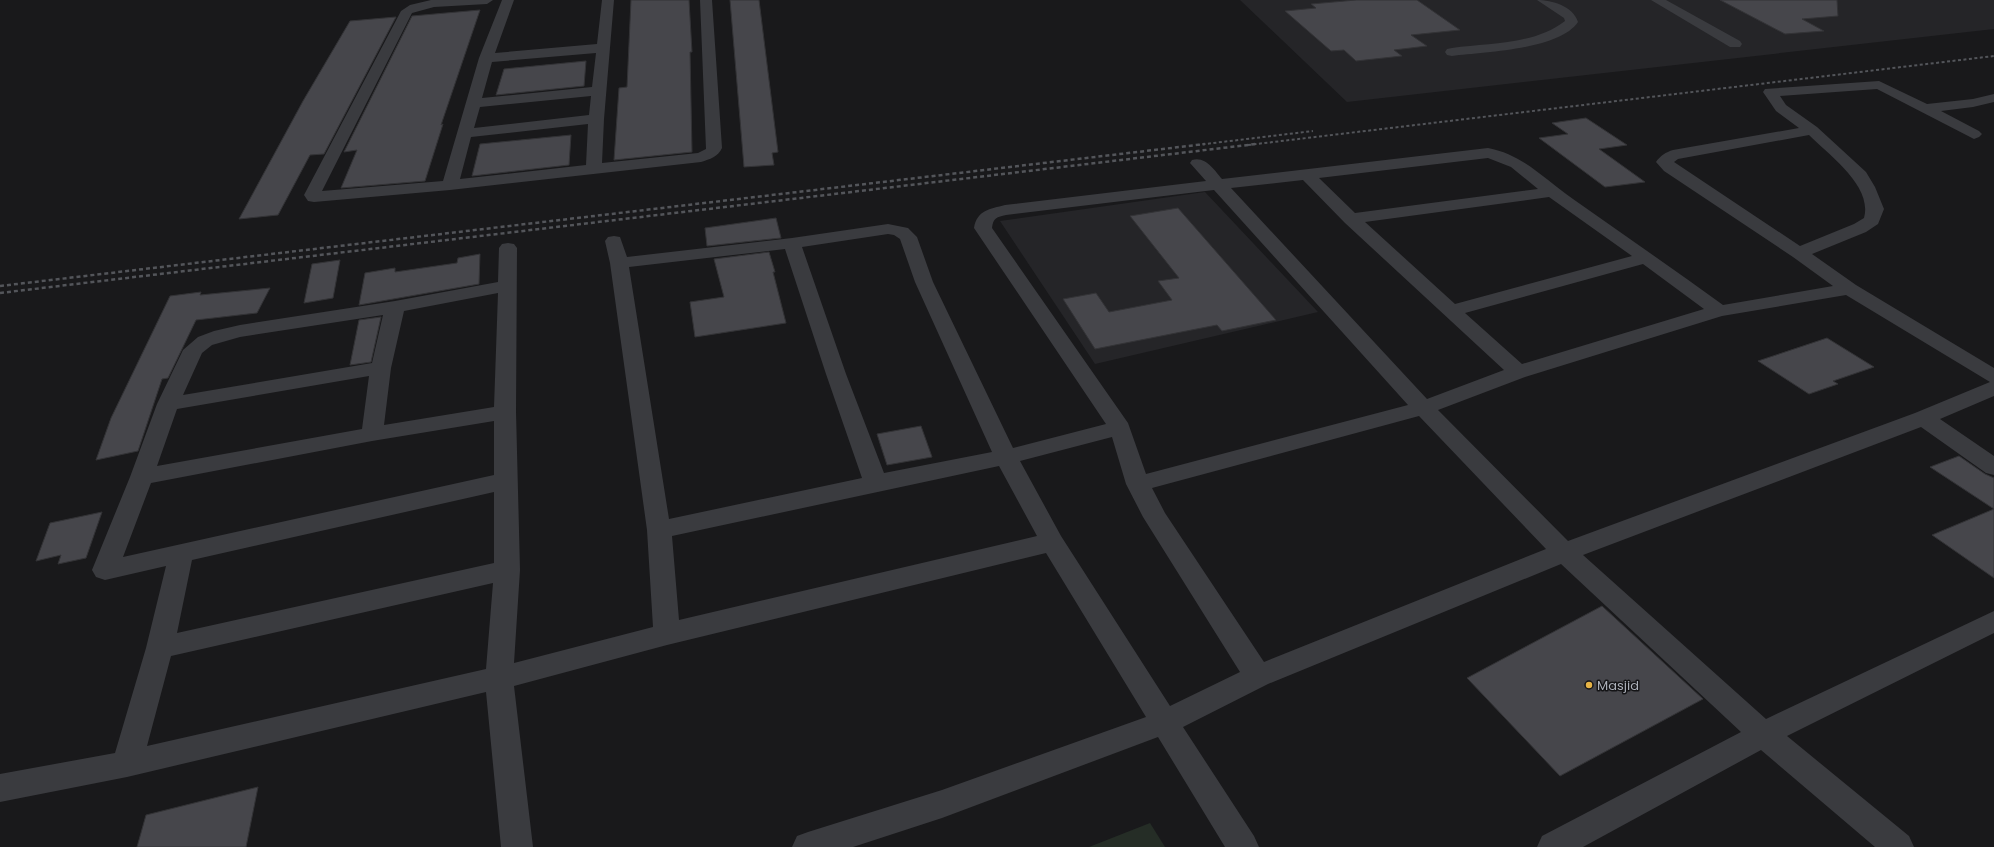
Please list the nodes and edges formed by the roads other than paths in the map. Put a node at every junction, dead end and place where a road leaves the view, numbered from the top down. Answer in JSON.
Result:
{"nodes":[{"id":1,"x":487,"y":0,"type":"edge"},
{"id":2,"x":508,"y":0,"type":"edge"},
{"id":3,"x":608,"y":0,"type":"edge"},
{"id":4,"x":706,"y":0,"type":"edge"},
{"id":5,"x":1543,"y":0,"type":"edge"},
{"id":6,"x":1657,"y":0,"type":"edge"},
{"id":7,"x":1735,"y":44,"type":"dead end"},
{"id":8,"x":603,"y":48,"type":"junction"},
{"id":9,"x":1452,"y":52,"type":"dead end"},
{"id":10,"x":486,"y":58,"type":"junction"},
{"id":11,"x":600,"y":91,"type":"junction"},
{"id":12,"x":1994,"y":98,"type":"edge"},
{"id":13,"x":474,"y":104,"type":"junction"},
{"id":14,"x":1925,"y":109,"type":"junction"},
{"id":15,"x":596,"y":119,"type":"junction"},
{"id":16,"x":1812,"y":130,"type":"junction"},
{"id":17,"x":466,"y":133,"type":"junction"},
{"id":18,"x":1974,"y":134,"type":"dead end"},
{"id":19,"x":1198,"y":162,"type":"dead end"},
{"id":20,"x":594,"y":168,"type":"junction"},
{"id":21,"x":1306,"y":174,"type":"junction"},
{"id":22,"x":450,"y":185,"type":"junction"},
{"id":23,"x":1219,"y":185,"type":"junction"},
{"id":24,"x":1552,"y":192,"type":"junction"},
{"id":25,"x":1351,"y":219,"type":"junction"},
{"id":26,"x":614,"y":241,"type":"dead end"},
{"id":27,"x":792,"y":243,"type":"junction"},
{"id":28,"x":508,"y":248,"type":"dead end"},
{"id":29,"x":1799,"y":253,"type":"junction"},
{"id":30,"x":1646,"y":258,"type":"junction"},
{"id":31,"x":619,"y":263,"type":"junction"},
{"id":32,"x":507,"y":286,"type":"junction"},
{"id":33,"x":1849,"y":289,"type":"junction"},
{"id":34,"x":394,"y":307,"type":"junction"},
{"id":35,"x":1450,"y":311,"type":"junction"},
{"id":36,"x":1719,"y":311,"type":"junction"},
{"id":37,"x":380,"y":368,"type":"junction"},
{"id":38,"x":1518,"y":372,"type":"junction"},
{"id":39,"x":1994,"y":377,"type":"edge"},
{"id":40,"x":1994,"y":388,"type":"edge"},
{"id":41,"x":168,"y":404,"type":"junction"},
{"id":42,"x":1423,"y":408,"type":"junction"},
{"id":43,"x":505,"y":412,"type":"junction"},
{"id":44,"x":1923,"y":418,"type":"junction"},
{"id":45,"x":1120,"y":428,"type":"junction"},
{"id":46,"x":372,"y":434,"type":"junction"},
{"id":47,"x":1006,"y":457,"type":"junction"},
{"id":48,"x":1994,"y":467,"type":"edge"},
{"id":49,"x":142,"y":477,"type":"junction"},
{"id":50,"x":505,"y":481,"type":"junction"},
{"id":51,"x":876,"y":483,"type":"junction"},
{"id":52,"x":1138,"y":484,"type":"junction"},
{"id":53,"x":659,"y":530,"type":"junction"},
{"id":54,"x":1052,"y":542,"type":"junction"},
{"id":55,"x":1564,"y":552,"type":"junction"},
{"id":56,"x":181,"y":554,"type":"junction"},
{"id":57,"x":506,"y":570,"type":"junction"},
{"id":58,"x":1994,"y":621,"type":"edge"},
{"id":59,"x":667,"y":634,"type":"junction"},
{"id":60,"x":160,"y":648,"type":"junction"},
{"id":61,"x":1258,"y":676,"type":"junction"},
{"id":62,"x":499,"y":678,"type":"junction"},
{"id":63,"x":1165,"y":722,"type":"junction"},
{"id":64,"x":1763,"y":734,"type":"junction"},
{"id":65,"x":128,"y":764,"type":"junction"},
{"id":66,"x":0,"y":788,"type":"edge"},
{"id":67,"x":517,"y":847,"type":"edge"},
{"id":68,"x":808,"y":847,"type":"edge"},
{"id":69,"x":1243,"y":847,"type":"edge"},
{"id":70,"x":1553,"y":847,"type":"edge"},
{"id":71,"x":1898,"y":847,"type":"edge"}],
"edges":[{"from":1,"to":22,"type":"street"},
{"from":2,"to":10,"type":"street"},
{"from":3,"to":8,"type":"street"},
{"from":4,"to":20,"type":"street"},
{"from":5,"to":9,"type":"street"},
{"from":6,"to":7,"type":"street"},
{"from":8,"to":10,"type":"street"},
{"from":8,"to":11,"type":"street"},
{"from":10,"to":13,"type":"street"},
{"from":11,"to":13,"type":"street"},
{"from":11,"to":15,"type":"street"},
{"from":12,"to":14,"type":"street"},
{"from":13,"to":17,"type":"street"},
{"from":14,"to":16,"type":"street"},
{"from":14,"to":18,"type":"street"},
{"from":15,"to":17,"type":"street"},
{"from":15,"to":20,"type":"street"},
{"from":16,"to":29,"type":"street"},
{"from":16,"to":29,"type":"street"},
{"from":17,"to":22,"type":"street"},
{"from":19,"to":23,"type":"street"},
{"from":20,"to":22,"type":"street"},
{"from":21,"to":23,"type":"street"},
{"from":21,"to":24,"type":"street"},
{"from":21,"to":25,"type":"street"},
{"from":23,"to":42,"type":"street"},
{"from":23,"to":45,"type":"street"},
{"from":24,"to":25,"type":"street"},
{"from":24,"to":30,"type":"street"},
{"from":25,"to":35,"type":"street"},
{"from":26,"to":31,"type":"street"},
{"from":27,"to":31,"type":"street"},
{"from":27,"to":47,"type":"street"},
{"from":27,"to":51,"type":"street"},
{"from":28,"to":32,"type":"street"},
{"from":29,"to":33,"type":"street"},
{"from":30,"to":35,"type":"street"},
{"from":30,"to":36,"type":"street"},
{"from":31,"to":53,"type":"street"},
{"from":32,"to":34,"type":"street"},
{"from":32,"to":43,"type":"street"},
{"from":33,"to":36,"type":"street"},
{"from":33,"to":39,"type":"street"},
{"from":34,"to":37,"type":"street"},
{"from":34,"to":41,"type":"street"},
{"from":35,"to":38,"type":"street"},
{"from":36,"to":38,"type":"street"},
{"from":37,"to":41,"type":"street"},
{"from":37,"to":46,"type":"street"},
{"from":38,"to":42,"type":"street"},
{"from":40,"to":44,"type":"street"},
{"from":41,"to":49,"type":"street"},
{"from":42,"to":52,"type":"street"},
{"from":42,"to":55,"type":"street"},
{"from":43,"to":46,"type":"street"},
{"from":43,"to":50,"type":"street"},
{"from":44,"to":48,"type":"street"},
{"from":44,"to":55,"type":"street"},
{"from":45,"to":47,"type":"street"},
{"from":45,"to":52,"type":"street"},
{"from":46,"to":49,"type":"street"},
{"from":47,"to":51,"type":"street"},
{"from":47,"to":54,"type":"street"},
{"from":49,"to":56,"type":"street"},
{"from":50,"to":56,"type":"street"},
{"from":50,"to":57,"type":"street"},
{"from":51,"to":53,"type":"street"},
{"from":52,"to":61,"type":"street"},
{"from":53,"to":59,"type":"street"},
{"from":54,"to":59,"type":"street"},
{"from":54,"to":63,"type":"street"},
{"from":55,"to":61,"type":"street"},
{"from":55,"to":64,"type":"street"},
{"from":56,"to":60,"type":"street"},
{"from":57,"to":60,"type":"street"},
{"from":57,"to":62,"type":"street"},
{"from":58,"to":64,"type":"street"},
{"from":59,"to":62,"type":"street"},
{"from":60,"to":65,"type":"street"},
{"from":61,"to":63,"type":"street"},
{"from":62,"to":65,"type":"street"},
{"from":62,"to":67,"type":"street"},
{"from":63,"to":68,"type":"street"},
{"from":63,"to":69,"type":"street"},
{"from":64,"to":70,"type":"street"},
{"from":64,"to":71,"type":"street"},
{"from":65,"to":66,"type":"street"}]}
